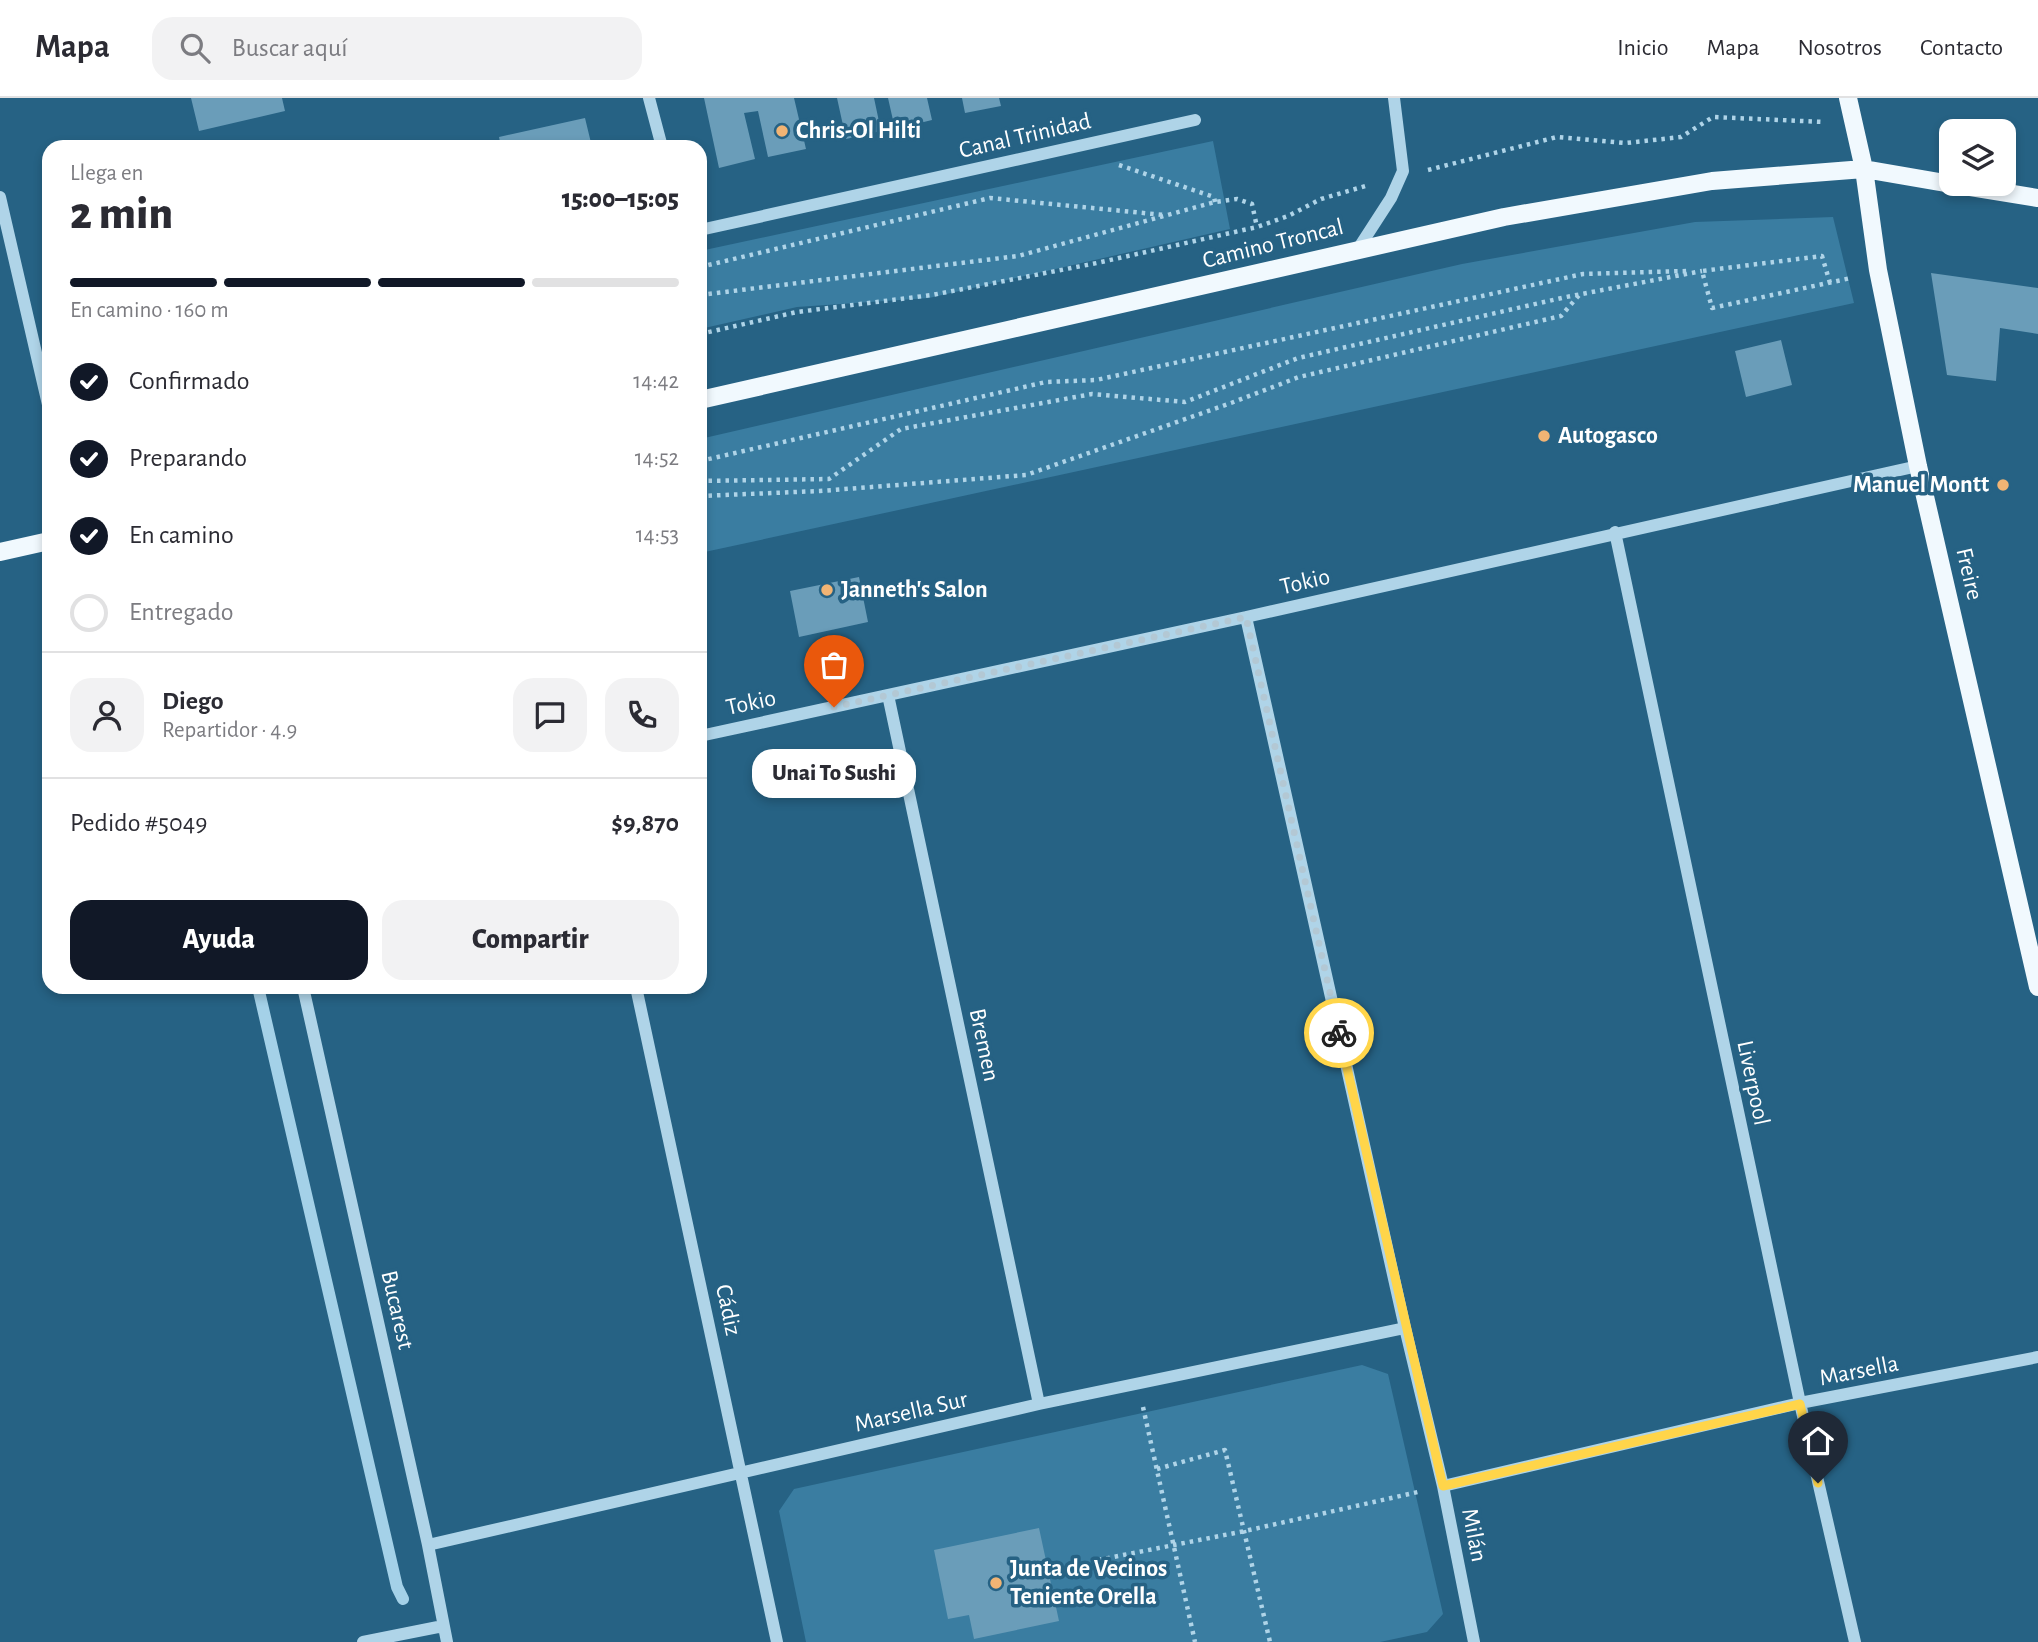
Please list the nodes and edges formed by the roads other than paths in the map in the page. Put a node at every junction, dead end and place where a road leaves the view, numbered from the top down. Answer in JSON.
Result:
{"nodes":[{"id":1,"x":649,"y":98,"type":"edge"},
{"id":2,"x":1394,"y":98,"type":"edge"},
{"id":3,"x":1848,"y":98,"type":"edge"},
{"id":4,"x":1195,"y":120,"type":"dead end"},
{"id":5,"x":660,"y":140,"type":"edge"},
{"id":6,"x":1864,"y":169,"type":"junction"},
{"id":7,"x":1939,"y":182,"type":"edge"},
{"id":8,"x":2016,"y":194,"type":"edge"},
{"id":9,"x":0,"y":197,"type":"edge"},
{"id":10,"x":2038,"y":198,"type":"edge"},
{"id":11,"x":707,"y":228,"type":"edge"},
{"id":12,"x":1358,"y":249,"type":"junction"},
{"id":13,"x":42,"y":363,"type":"edge"},
{"id":14,"x":707,"y":398,"type":"edge"},
{"id":15,"x":1918,"y":466,"type":"junction"},
{"id":16,"x":1615,"y":532,"type":"junction"},
{"id":17,"x":42,"y":543,"type":"edge"},
{"id":18,"x":0,"y":552,"type":"edge"},
{"id":19,"x":1246,"y":617,"type":"junction"},
{"id":20,"x":888,"y":695,"type":"junction"},
{"id":21,"x":707,"y":734,"type":"edge"},
{"id":22,"x":2038,"y":987,"type":"edge"},
{"id":23,"x":305,"y":994,"type":"edge"},
{"id":24,"x":638,"y":994,"type":"edge"},
{"id":25,"x":1405,"y":1328,"type":"junction"},
{"id":26,"x":2038,"y":1357,"type":"edge"},
{"id":27,"x":1039,"y":1404,"type":"junction"},
{"id":28,"x":1800,"y":1404,"type":"junction"},
{"id":29,"x":742,"y":1472,"type":"junction"},
{"id":30,"x":1443,"y":1486,"type":"junction"},
{"id":31,"x":428,"y":1545,"type":"junction"},
{"id":32,"x":443,"y":1626,"type":"junction"},
{"id":33,"x":363,"y":1642,"type":"edge"},
{"id":34,"x":447,"y":1642,"type":"edge"},
{"id":35,"x":777,"y":1642,"type":"edge"},
{"id":36,"x":1474,"y":1642,"type":"edge"},
{"id":37,"x":1855,"y":1642,"type":"edge"}],
"edges":[{"from":1,"to":5,"type":"street"},
{"from":2,"to":12,"type":"street"},
{"from":3,"to":6,"type":"main road","name":"Freire"},
{"from":4,"to":11,"type":"street","name":"Canal Trinidad"},
{"from":6,"to":7,"type":"main road"},
{"from":6,"to":12,"type":"main road","name":"Camino Troncal"},
{"from":6,"to":15,"type":"main road","name":"Freire"},
{"from":8,"to":10,"type":"main road"},
{"from":9,"to":13,"type":"street"},
{"from":12,"to":14,"type":"main road","name":"Camino Troncal"},
{"from":15,"to":16,"type":"street","name":"Tokio"},
{"from":15,"to":22,"type":"main road","name":"Freire"},
{"from":16,"to":19,"type":"street","name":"Tokio"},
{"from":16,"to":28,"type":"street","name":"Liverpool"},
{"from":17,"to":18,"type":"main road"},
{"from":19,"to":20,"type":"street","name":"Tokio"},
{"from":19,"to":25,"type":"street","name":"Milán"},
{"from":20,"to":21,"type":"street","name":"Tokio"},
{"from":20,"to":27,"type":"street","name":"Bremen"},
{"from":23,"to":31,"type":"street","name":"Bucarest"},
{"from":24,"to":29,"type":"street","name":"Cádiz"},
{"from":25,"to":27,"type":"street","name":"Marsella Sur"},
{"from":25,"to":30,"type":"street","name":"Milán"},
{"from":26,"to":28,"type":"street","name":"Marsella"},
{"from":27,"to":29,"type":"street","name":"Marsella Sur"},
{"from":28,"to":30,"type":"street","name":"Marsella"},
{"from":28,"to":37,"type":"street","name":"Liverpool"},
{"from":29,"to":31,"type":"street","name":"Marsella Sur"},
{"from":29,"to":35,"type":"street","name":"Cádiz"},
{"from":30,"to":36,"type":"street","name":"Milán"},
{"from":31,"to":32,"type":"street","name":"Bucarest"},
{"from":32,"to":33,"type":"street"},
{"from":32,"to":34,"type":"street","name":"Bucarest"}]}
